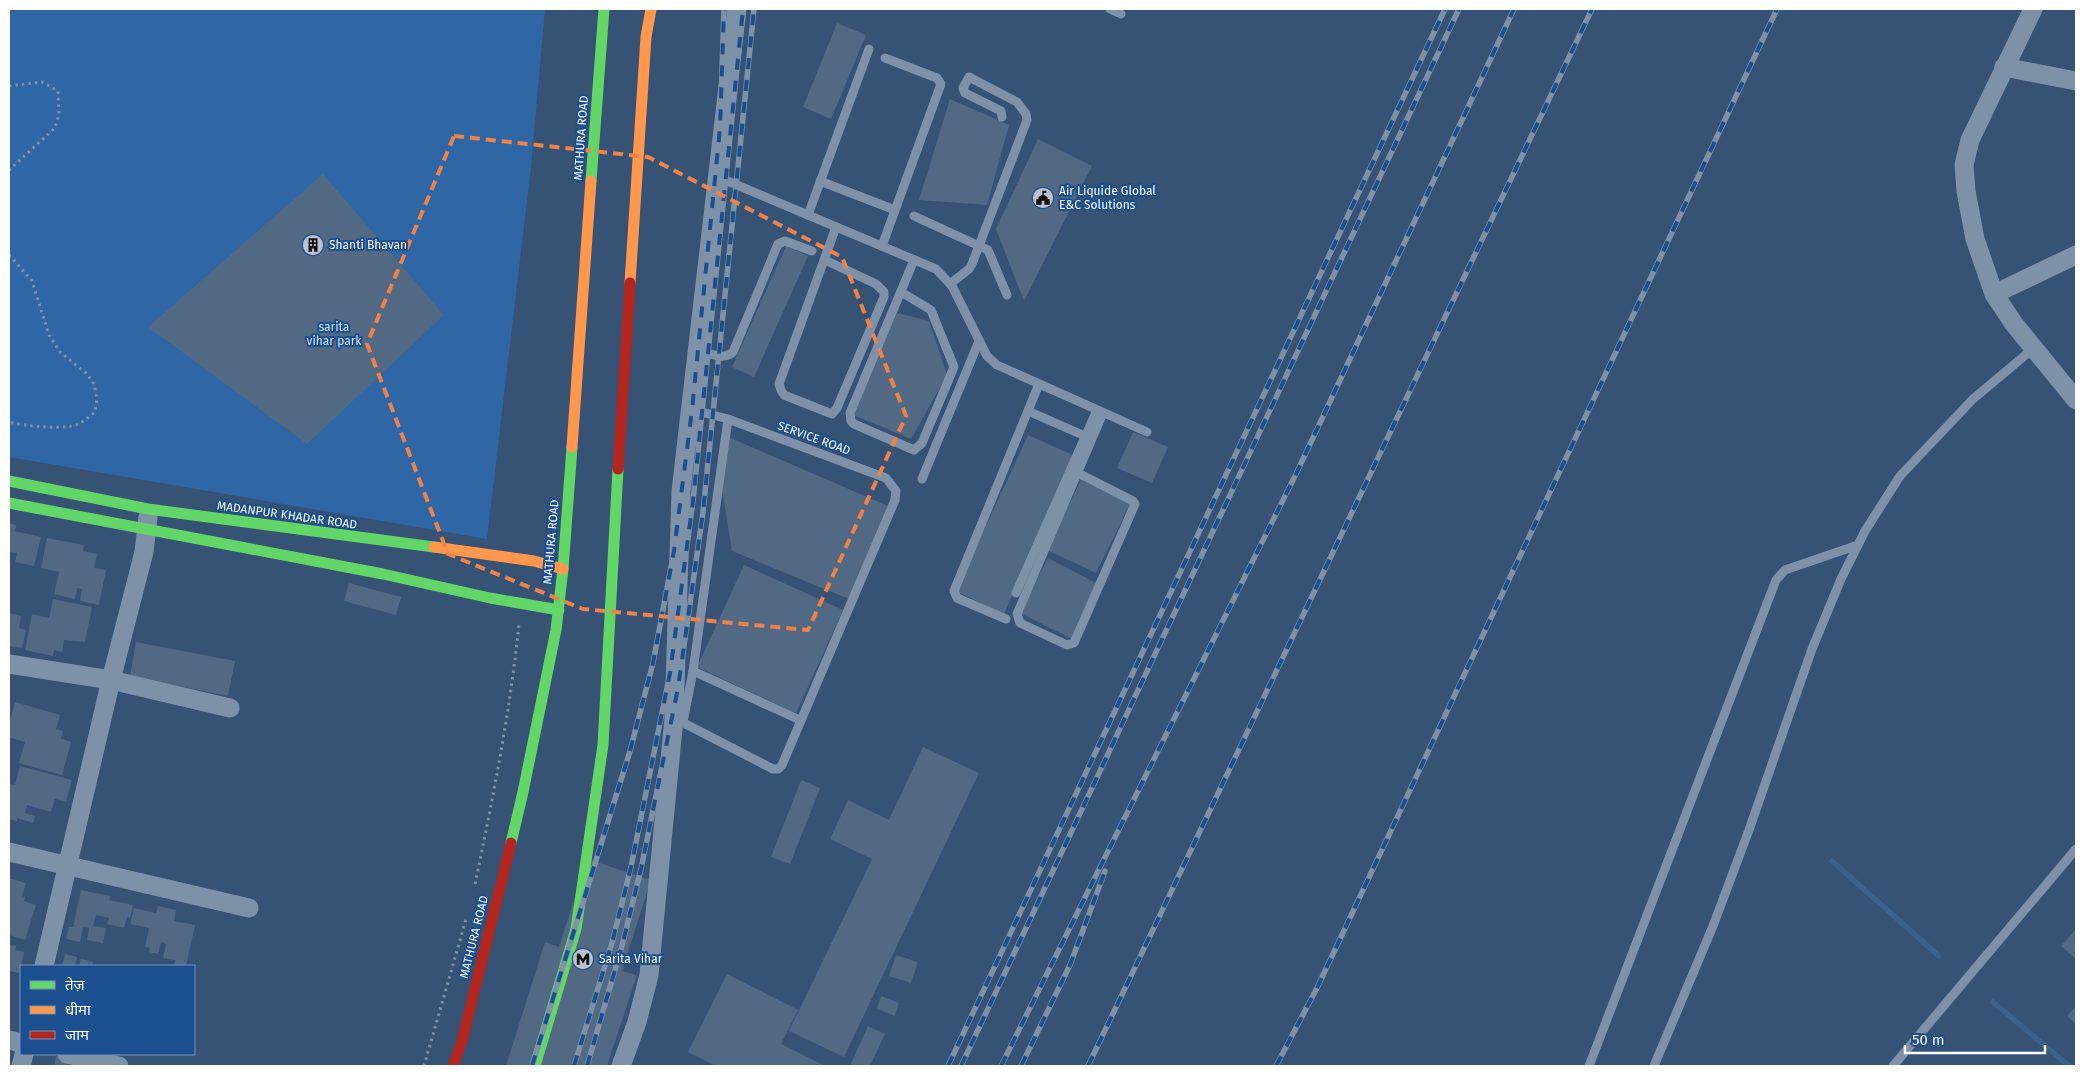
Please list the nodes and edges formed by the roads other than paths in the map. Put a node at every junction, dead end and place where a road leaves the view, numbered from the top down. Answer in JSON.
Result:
{"nodes":[{"id":1,"x":604,"y":9,"type":"edge"},
{"id":2,"x":652,"y":9,"type":"edge"},
{"id":3,"x":737,"y":9,"type":"edge"},
{"id":4,"x":1110,"y":9,"type":"edge"},
{"id":5,"x":2033,"y":9,"type":"edge"},
{"id":6,"x":1121,"y":14,"type":"dead end"},
{"id":7,"x":869,"y":49,"type":"dead end"},
{"id":8,"x":885,"y":58,"type":"dead end"},
{"id":9,"x":2004,"y":66,"type":"junction"},
{"id":10,"x":2076,"y":81,"type":"edge"},
{"id":11,"x":1002,"y":117,"type":"dead end"},
{"id":12,"x":718,"y":177,"type":"junction"},
{"id":13,"x":820,"y":181,"type":"junction"},
{"id":14,"x":895,"y":210,"type":"junction"},
{"id":15,"x":808,"y":215,"type":"junction"},
{"id":16,"x":914,"y":216,"type":"dead end"},
{"id":17,"x":836,"y":227,"type":"junction"},
{"id":18,"x":980,"y":244,"type":"junction"},
{"id":19,"x":882,"y":246,"type":"junction"},
{"id":20,"x":812,"y":251,"type":"dead end"},
{"id":21,"x":2076,"y":254,"type":"edge"},
{"id":22,"x":825,"y":260,"type":"junction"},
{"id":23,"x":914,"y":260,"type":"junction"},
{"id":24,"x":950,"y":284,"type":"junction"},
{"id":25,"x":901,"y":292,"type":"junction"},
{"id":26,"x":1994,"y":294,"type":"junction"},
{"id":27,"x":1007,"y":295,"type":"dead end"},
{"id":28,"x":979,"y":341,"type":"junction"},
{"id":29,"x":2034,"y":348,"type":"junction"},
{"id":30,"x":697,"y":350,"type":"junction"},
{"id":31,"x":1039,"y":384,"type":"junction"},
{"id":32,"x":2076,"y":400,"type":"edge"},
{"id":33,"x":690,"y":409,"type":"junction"},
{"id":34,"x":1028,"y":411,"type":"junction"},
{"id":35,"x":1100,"y":411,"type":"junction"},
{"id":36,"x":728,"y":419,"type":"junction"},
{"id":37,"x":1147,"y":432,"type":"dead end"},
{"id":38,"x":1085,"y":436,"type":"junction"},
{"id":39,"x":1078,"y":474,"type":"junction"},
{"id":40,"x":922,"y":478,"type":"dead end"},
{"id":41,"x":9,"y":481,"type":"edge"},
{"id":42,"x":9,"y":503,"type":"edge"},
{"id":43,"x":148,"y":510,"type":"junction"},
{"id":44,"x":147,"y":531,"type":"junction"},
{"id":45,"x":1858,"y":544,"type":"junction"},
{"id":46,"x":563,"y":569,"type":"junction"},
{"id":47,"x":1016,"y":593,"type":"dead end"},
{"id":48,"x":558,"y":610,"type":"junction"},
{"id":49,"x":1006,"y":619,"type":"dead end"},
{"id":50,"x":9,"y":664,"type":"edge"},
{"id":51,"x":693,"y":671,"type":"junction"},
{"id":52,"x":111,"y":680,"type":"junction"},
{"id":53,"x":230,"y":708,"type":"dead end"},
{"id":54,"x":678,"y":720,"type":"junction"},
{"id":55,"x":800,"y":720,"type":"junction"},
{"id":56,"x":2076,"y":849,"type":"edge"},
{"id":57,"x":9,"y":852,"type":"edge"},
{"id":58,"x":67,"y":866,"type":"junction"},
{"id":59,"x":249,"y":908,"type":"dead end"},
{"id":60,"x":44,"y":965,"type":"edge"},
{"id":61,"x":71,"y":1055,"type":"edge"},
{"id":62,"x":119,"y":1066,"type":"edge"},
{"id":63,"x":453,"y":1066,"type":"edge"},
{"id":64,"x":535,"y":1066,"type":"edge"},
{"id":65,"x":621,"y":1066,"type":"edge"},
{"id":66,"x":1589,"y":1066,"type":"edge"},
{"id":67,"x":1654,"y":1066,"type":"edge"},
{"id":68,"x":1893,"y":1066,"type":"edge"}],
"edges":[{"from":1,"to":46,"type":"main road","name":"MATHURA ROAD"},
{"from":2,"to":64,"type":"main road"},
{"from":3,"to":12,"type":"street"},
{"from":4,"to":6,"type":"lane"},
{"from":5,"to":9,"type":"street"},
{"from":7,"to":13,"type":"lane"},
{"from":8,"to":14,"type":"lane"},
{"from":9,"to":10,"type":"street"},
{"from":9,"to":26,"type":"street"},
{"from":11,"to":18,"type":"lane"},
{"from":12,"to":15,"type":"lane"},
{"from":12,"to":30,"type":"street"},
{"from":13,"to":14,"type":"lane"},
{"from":13,"to":15,"type":"lane"},
{"from":14,"to":19,"type":"lane"},
{"from":15,"to":17,"type":"lane"},
{"from":16,"to":18,"type":"lane"},
{"from":17,"to":19,"type":"lane"},
{"from":17,"to":22,"type":"lane"},
{"from":18,"to":24,"type":"lane"},
{"from":18,"to":27,"type":"lane"},
{"from":19,"to":23,"type":"lane"},
{"from":20,"to":30,"type":"lane"},
{"from":21,"to":26,"type":"street"},
{"from":22,"to":22,"type":"lane"},
{"from":23,"to":24,"type":"lane"},
{"from":23,"to":25,"type":"lane"},
{"from":24,"to":28,"type":"lane"},
{"from":25,"to":25,"type":"lane"},
{"from":26,"to":29,"type":"street"},
{"from":28,"to":31,"type":"lane"},
{"from":28,"to":40,"type":"lane"},
{"from":29,"to":32,"type":"street"},
{"from":29,"to":45,"type":"lane"},
{"from":30,"to":33,"type":"street"},
{"from":31,"to":34,"type":"lane"},
{"from":31,"to":35,"type":"lane"},
{"from":33,"to":36,"type":"lane"},
{"from":33,"to":54,"type":"street"},
{"from":34,"to":38,"type":"lane"},
{"from":34,"to":49,"type":"lane"},
{"from":35,"to":37,"type":"lane"},
{"from":35,"to":38,"type":"lane"},
{"from":35,"to":39,"type":"lane"},
{"from":36,"to":51,"type":"lane"},
{"from":36,"to":55,"type":"lane","name":"SERVICE ROAD"},
{"from":38,"to":47,"type":"lane"},
{"from":39,"to":39,"type":"lane"},
{"from":41,"to":43,"type":"main road","name":"MADANPUR KHADAR ROAD"},
{"from":42,"to":44,"type":"main road"},
{"from":43,"to":44,"type":"street"},
{"from":43,"to":46,"type":"main road","name":"MADANPUR KHADAR ROAD"},
{"from":44,"to":48,"type":"main road"},
{"from":44,"to":52,"type":"street"},
{"from":45,"to":66,"type":"lane"},
{"from":45,"to":67,"type":"lane"},
{"from":46,"to":48,"type":"main road","name":"MATHURA ROAD"},
{"from":48,"to":63,"type":"main road","name":"MATHURA ROAD"},
{"from":50,"to":52,"type":"street"},
{"from":51,"to":54,"type":"lane"},
{"from":51,"to":55,"type":"lane"},
{"from":52,"to":53,"type":"street"},
{"from":52,"to":58,"type":"street"},
{"from":54,"to":55,"type":"lane","name":"SERVICE ROAD"},
{"from":54,"to":65,"type":"street"},
{"from":56,"to":68,"type":"lane"},
{"from":57,"to":58,"type":"street"},
{"from":58,"to":59,"type":"street"},
{"from":58,"to":60,"type":"street"},
{"from":61,"to":62,"type":"street"}]}
